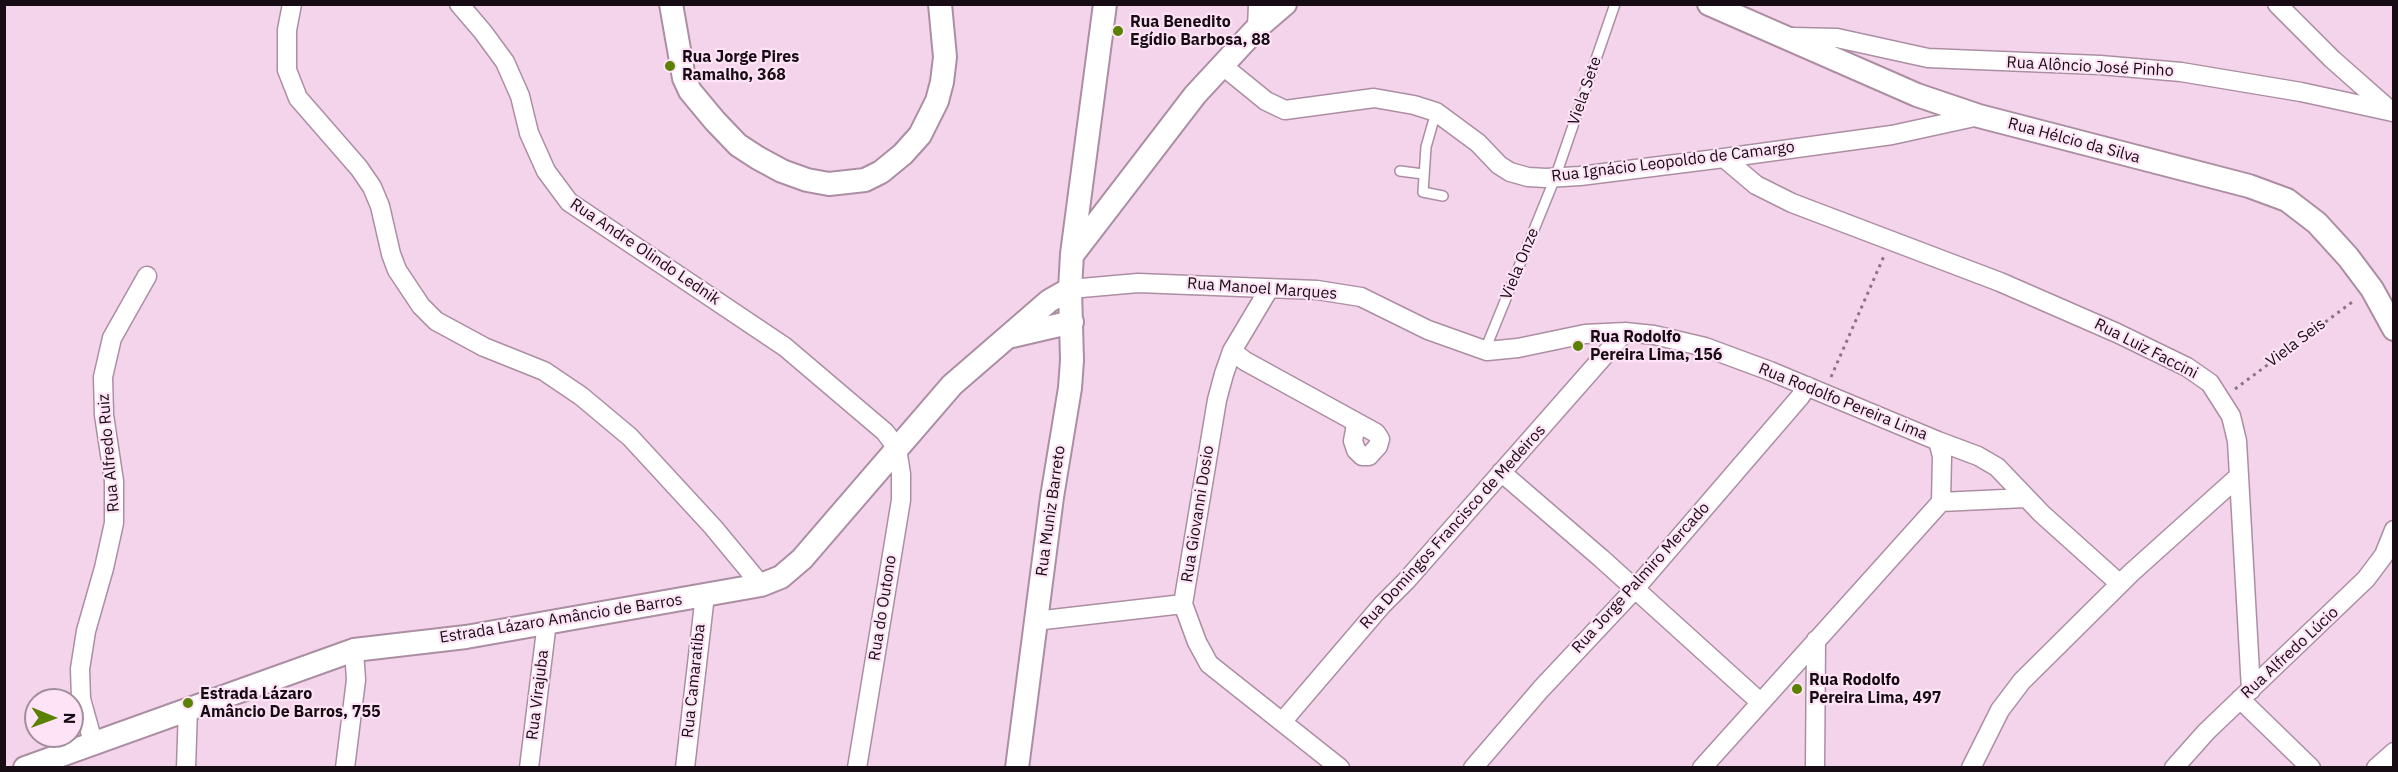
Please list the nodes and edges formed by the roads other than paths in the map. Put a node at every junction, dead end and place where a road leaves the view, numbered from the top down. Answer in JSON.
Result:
{"nodes":[{"id":1,"x":291,"y":4,"type":"edge"},
{"id":2,"x":459,"y":4,"type":"edge"},
{"id":3,"x":671,"y":4,"type":"edge"},
{"id":4,"x":940,"y":4,"type":"edge"},
{"id":5,"x":1105,"y":4,"type":"edge"},
{"id":6,"x":1258,"y":4,"type":"edge"},
{"id":7,"x":1285,"y":4,"type":"edge"},
{"id":8,"x":1615,"y":4,"type":"edge"},
{"id":9,"x":1709,"y":4,"type":"edge"},
{"id":10,"x":2277,"y":4,"type":"edge"},
{"id":11,"x":1257,"y":28,"type":"junction"},
{"id":12,"x":1786,"y":37,"type":"junction"},
{"id":13,"x":1223,"y":66,"type":"junction"},
{"id":14,"x":1436,"y":112,"type":"junction"},
{"id":15,"x":2393,"y":112,"type":"edge"},
{"id":16,"x":1979,"y":116,"type":"junction"},
{"id":17,"x":1724,"y":158,"type":"junction"},
{"id":18,"x":1400,"y":171,"type":"dead end"},
{"id":19,"x":1423,"y":174,"type":"junction"},
{"id":20,"x":1555,"y":178,"type":"junction"},
{"id":21,"x":1443,"y":196,"type":"dead end"},
{"id":22,"x":1072,"y":254,"type":"junction"},
{"id":23,"x":147,"y":276,"type":"dead end"},
{"id":24,"x":1269,"y":289,"type":"junction"},
{"id":25,"x":1070,"y":290,"type":"junction"},
{"id":26,"x":1072,"y":322,"type":"junction"},
{"id":27,"x":2394,"y":329,"type":"edge"},
{"id":28,"x":1625,"y":332,"type":"junction"},
{"id":29,"x":1010,"y":336,"type":"junction"},
{"id":30,"x":1444,"y":336,"type":"joint"},
{"id":31,"x":1485,"y":350,"type":"junction"},
{"id":32,"x":1232,"y":351,"type":"junction"},
{"id":33,"x":1815,"y":390,"type":"junction"},
{"id":34,"x":1356,"y":424,"type":"dead end"},
{"id":35,"x":1938,"y":441,"type":"junction"},
{"id":36,"x":897,"y":448,"type":"junction"},
{"id":37,"x":1501,"y":472,"type":"junction"},
{"id":38,"x":2239,"y":476,"type":"junction"},
{"id":39,"x":2025,"y":498,"type":"junction"},
{"id":40,"x":1941,"y":502,"type":"junction"},
{"id":41,"x":2394,"y":530,"type":"edge"},
{"id":42,"x":2120,"y":584,"type":"junction"},
{"id":43,"x":761,"y":585,"type":"junction"},
{"id":44,"x":1634,"y":590,"type":"junction"},
{"id":45,"x":705,"y":595,"type":"junction"},
{"id":46,"x":1183,"y":604,"type":"junction"},
{"id":47,"x":1035,"y":621,"type":"junction"},
{"id":48,"x":547,"y":622,"type":"junction"},
{"id":49,"x":1816,"y":640,"type":"junction"},
{"id":50,"x":354,"y":650,"type":"junction"},
{"id":51,"x":2246,"y":695,"type":"junction"},
{"id":52,"x":1760,"y":702,"type":"junction"},
{"id":53,"x":188,"y":708,"type":"junction"},
{"id":54,"x":1282,"y":722,"type":"junction"},
{"id":55,"x":93,"y":742,"type":"junction"},
{"id":56,"x":2394,"y":753,"type":"edge"},
{"id":57,"x":25,"y":768,"type":"edge"},
{"id":58,"x":186,"y":768,"type":"edge"},
{"id":59,"x":345,"y":768,"type":"edge"},
{"id":60,"x":529,"y":768,"type":"edge"},
{"id":61,"x":685,"y":768,"type":"edge"},
{"id":62,"x":857,"y":768,"type":"edge"},
{"id":63,"x":1017,"y":768,"type":"edge"},
{"id":64,"x":1340,"y":768,"type":"edge"},
{"id":65,"x":1473,"y":768,"type":"edge"},
{"id":66,"x":1702,"y":768,"type":"edge"},
{"id":67,"x":1815,"y":768,"type":"edge"},
{"id":68,"x":1971,"y":768,"type":"edge"},
{"id":69,"x":2174,"y":768,"type":"edge"},
{"id":70,"x":2311,"y":768,"type":"edge"},
{"id":71,"x":2376,"y":768,"type":"edge"}],
"edges":[{"from":1,"to":43,"type":"street"},
{"from":2,"to":36,"type":"street","name":"Rua Andre Olindo Lednik"},
{"from":3,"to":4,"type":"street"},
{"from":5,"to":22,"type":"street","name":"Rua Muniz Barreto"},
{"from":6,"to":11,"type":"street"},
{"from":7,"to":11,"type":"street"},
{"from":8,"to":20,"type":"lane","name":"Viela Sete"},
{"from":9,"to":12,"type":"street","name":"Rua Hélcio da Silva"},
{"from":10,"to":15,"type":"street"},
{"from":11,"to":13,"type":"street"},
{"from":12,"to":15,"type":"street","name":"Rua Alôncio José Pinho"},
{"from":12,"to":16,"type":"street","name":"Rua Hélcio da Silva"},
{"from":13,"to":14,"type":"street","name":"Rua Ignácio Leopoldo de Camargo"},
{"from":13,"to":22,"type":"street"},
{"from":14,"to":19,"type":"lane"},
{"from":14,"to":20,"type":"street","name":"Rua Ignácio Leopoldo de Camargo"},
{"from":16,"to":17,"type":"street","name":"Rua Ignácio Leopoldo de Camargo"},
{"from":16,"to":27,"type":"street","name":"Rua Hélcio da Silva"},
{"from":17,"to":20,"type":"street","name":"Rua Ignácio Leopoldo de Camargo"},
{"from":17,"to":38,"type":"street","name":"Rua Luiz Faccini"},
{"from":18,"to":19,"type":"lane"},
{"from":19,"to":21,"type":"lane"},
{"from":20,"to":31,"type":"lane","name":"Viela Onze"},
{"from":22,"to":25,"type":"street","name":"Rua Muniz Barreto"},
{"from":23,"to":55,"type":"street","name":"Rua Alfredo Ruiz"},
{"from":24,"to":25,"type":"street","name":"Rua Manoel Marques"},
{"from":24,"to":30,"type":"street","name":"Rua Manoel Marques"},
{"from":24,"to":32,"type":"street","name":"Rua Giovanni Dosio"},
{"from":25,"to":26,"type":"street","name":"Rua Muniz Barreto"},
{"from":25,"to":29,"type":"street","name":"Estrada Lázaro Amâncio de Barros"},
{"from":26,"to":29,"type":"street","name":"Estrada Lázaro Amâncio de Barros"},
{"from":26,"to":47,"type":"street","name":"Rua Muniz Barreto"},
{"from":28,"to":31,"type":"street","name":"Rua Rodolfo Pereira Lima"},
{"from":28,"to":33,"type":"street","name":"Rua Rodolfo Pereira Lima"},
{"from":28,"to":37,"type":"street","name":"Rua Domingos Francisco de Medeiros"},
{"from":29,"to":36,"type":"street","name":"Estrada Lázaro Amâncio de Barros"},
{"from":30,"to":31,"type":"street","name":"Rua Rodolfo Pereira Lima"},
{"from":32,"to":34,"type":"street"},
{"from":32,"to":46,"type":"street","name":"Rua Giovanni Dosio"},
{"from":33,"to":35,"type":"street","name":"Rua Rodolfo Pereira Lima"},
{"from":33,"to":44,"type":"street","name":"Rua Jorge Palmiro Mercado"},
{"from":35,"to":39,"type":"street"},
{"from":35,"to":40,"type":"street","name":"Rua Rodolfo Pereira Lima"},
{"from":36,"to":43,"type":"street","name":"Estrada Lázaro Amâncio de Barros"},
{"from":36,"to":62,"type":"street","name":"Rua do Outono"},
{"from":37,"to":44,"type":"street"},
{"from":37,"to":54,"type":"street","name":"Rua Domingos Francisco de Medeiros"},
{"from":38,"to":42,"type":"street"},
{"from":38,"to":51,"type":"street","name":"Rua Luiz Faccini"},
{"from":39,"to":40,"type":"street"},
{"from":39,"to":42,"type":"street"},
{"from":40,"to":49,"type":"street"},
{"from":41,"to":51,"type":"street","name":"Rua Alfredo Lúcio"},
{"from":42,"to":68,"type":"street"},
{"from":43,"to":45,"type":"street","name":"Estrada Lázaro Amâncio de Barros"},
{"from":44,"to":52,"type":"street"},
{"from":44,"to":65,"type":"street","name":"Rua Jorge Palmiro Mercado"},
{"from":45,"to":48,"type":"street","name":"Estrada Lázaro Amâncio de Barros"},
{"from":45,"to":61,"type":"street","name":"Rua Camaratiba"},
{"from":46,"to":47,"type":"street","name":"Rua Giovanni Dosio"},
{"from":46,"to":54,"type":"street"},
{"from":47,"to":63,"type":"street","name":"Rua Muniz Barreto"},
{"from":48,"to":50,"type":"street","name":"Estrada Lázaro Amâncio de Barros"},
{"from":48,"to":60,"type":"street","name":"Rua Virajuba"},
{"from":49,"to":52,"type":"street"},
{"from":49,"to":67,"type":"street"},
{"from":50,"to":53,"type":"street","name":"Estrada Lázaro Amâncio de Barros"},
{"from":50,"to":59,"type":"street"},
{"from":51,"to":69,"type":"street","name":"Rua Alfredo Lúcio"},
{"from":51,"to":70,"type":"street"},
{"from":52,"to":66,"type":"street"},
{"from":53,"to":55,"type":"street","name":"Estrada Lázaro Amâncio de Barros"},
{"from":53,"to":58,"type":"street"},
{"from":54,"to":64,"type":"street"},
{"from":55,"to":57,"type":"street","name":"Estrada Lázaro Amâncio de Barros"},
{"from":56,"to":71,"type":"street"}]}
